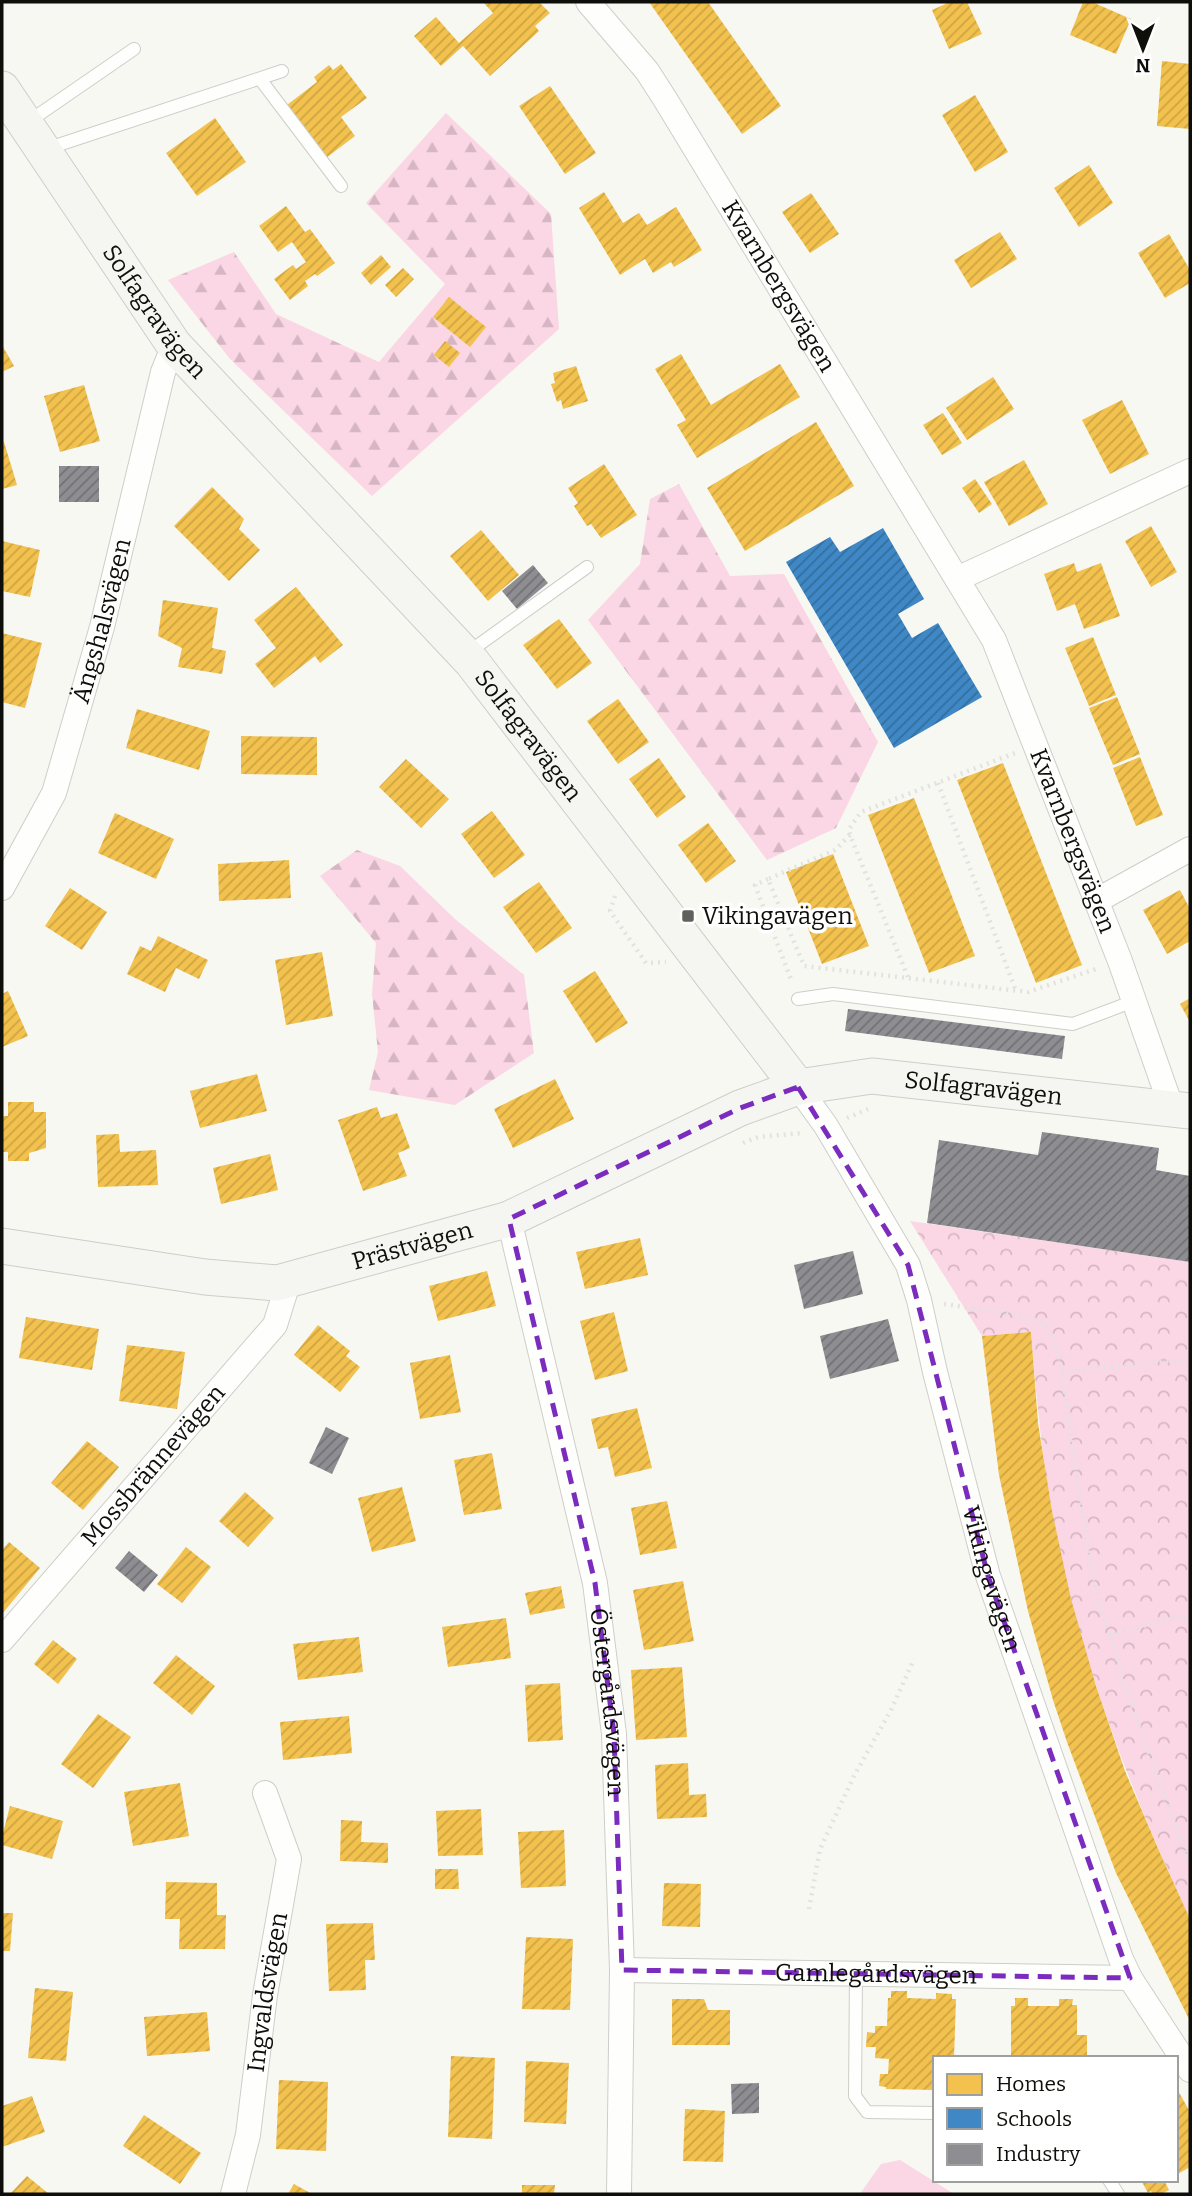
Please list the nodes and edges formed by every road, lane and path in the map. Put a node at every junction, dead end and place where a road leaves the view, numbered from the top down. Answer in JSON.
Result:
{"nodes":[{"id":1,"x":588,"y":2,"type":"edge"},
{"id":2,"x":134,"y":49,"type":"dead end"},
{"id":3,"x":282,"y":71,"type":"dead end"},
{"id":4,"x":260,"y":79,"type":"junction"},
{"id":5,"x":2,"y":89,"type":"edge"},
{"id":6,"x":35,"y":137,"type":"junction"},
{"id":7,"x":341,"y":186,"type":"dead end"},
{"id":8,"x":174,"y":345,"type":"junction"},
{"id":9,"x":1190,"y":471,"type":"edge"},
{"id":10,"x":587,"y":566,"type":"dead end"},
{"id":11,"x":957,"y":579,"type":"junction"},
{"id":12,"x":465,"y":655,"type":"junction"},
{"id":13,"x":1035,"y":745,"type":"junction"},
{"id":14,"x":937,"y":783,"type":"junction"},
{"id":15,"x":850,"y":835,"type":"junction"},
{"id":16,"x":1190,"y":849,"type":"edge"},
{"id":17,"x":768,"y":879,"type":"junction"},
{"id":18,"x":2,"y":888,"type":"edge"},
{"id":19,"x":615,"y":895,"type":"dead end"},
{"id":20,"x":1096,"y":901,"type":"junction"},
{"id":21,"x":1119,"y":961,"type":"junction"},
{"id":22,"x":674,"y":972,"type":"dead end"},
{"id":23,"x":908,"y":978,"type":"junction"},
{"id":24,"x":1016,"y":991,"type":"junction"},
{"id":25,"x":798,"y":999,"type":"joint"},
{"id":26,"x":1134,"y":1001,"type":"junction"},
{"id":27,"x":798,"y":1087,"type":"junction"},
{"id":28,"x":740,"y":1108,"type":"junction"},
{"id":29,"x":1181,"y":1110,"type":"edge"},
{"id":30,"x":758,"y":1137,"type":"dead end"},
{"id":31,"x":509,"y":1219,"type":"junction"},
{"id":32,"x":2,"y":1246,"type":"edge"},
{"id":33,"x":289,"y":1280,"type":"junction"},
{"id":34,"x":919,"y":1300,"type":"junction"},
{"id":35,"x":1190,"y":1361,"type":"edge"},
{"id":36,"x":1062,"y":1372,"type":"junction"},
{"id":37,"x":1190,"y":1620,"type":"edge"},
{"id":38,"x":1110,"y":1636,"type":"junction"},
{"id":39,"x":2,"y":1640,"type":"edge"},
{"id":40,"x":914,"y":1659,"type":"dead end"},
{"id":41,"x":265,"y":1793,"type":"dead end"},
{"id":42,"x":1190,"y":1864,"type":"edge"},
{"id":43,"x":809,"y":1909,"type":"dead end"},
{"id":44,"x":622,"y":1970,"type":"junction"},
{"id":45,"x":856,"y":1974,"type":"junction"},
{"id":46,"x":1130,"y":1978,"type":"junction"},
{"id":47,"x":1190,"y":2070,"type":"edge"},
{"id":48,"x":933,"y":2113,"type":"edge"},
{"id":49,"x":233,"y":2194,"type":"edge"},
{"id":50,"x":619,"y":2194,"type":"edge"}],
"edges":[{"from":1,"to":11,"type":"street","name":"Kvarnbergsvägen"},
{"from":2,"to":6,"type":"lane"},
{"from":3,"to":4,"type":"lane"},
{"from":4,"to":6,"type":"lane"},
{"from":4,"to":7,"type":"lane"},
{"from":5,"to":6,"type":"street","name":"Solfagravägen"},
{"from":6,"to":8,"type":"street","name":"Solfagravägen"},
{"from":8,"to":12,"type":"street","name":"Solfagravägen"},
{"from":8,"to":18,"type":"street","name":"Ängshalsvägen"},
{"from":9,"to":11,"type":"street"},
{"from":10,"to":12,"type":"lane"},
{"from":11,"to":13,"type":"street","name":"Kvarnbergsvägen"},
{"from":12,"to":27,"type":"street","name":"Solfagravägen"},
{"from":13,"to":14,"type":"path"},
{"from":13,"to":20,"type":"street","name":"Kvarnbergsvägen"},
{"from":14,"to":15,"type":"path"},
{"from":14,"to":24,"type":"path"},
{"from":15,"to":17,"type":"path"},
{"from":15,"to":23,"type":"path"},
{"from":16,"to":20,"type":"street"},
{"from":17,"to":23,"type":"path"},
{"from":17,"to":25,"type":"path"},
{"from":19,"to":22,"type":"path"},
{"from":20,"to":21,"type":"street","name":"Kvarnbergsvägen"},
{"from":21,"to":24,"type":"path"},
{"from":21,"to":26,"type":"street","name":"Kvarnbergsvägen"},
{"from":23,"to":24,"type":"path"},
{"from":25,"to":26,"type":"lane"},
{"from":26,"to":29,"type":"street","name":"Kvarnbergsvägen"},
{"from":27,"to":28,"type":"street","name":"Prästvägen"},
{"from":27,"to":29,"type":"street","name":"Solfagravägen"},
{"from":27,"to":34,"type":"street","name":"Vikingavägen"},
{"from":28,"to":30,"type":"path"},
{"from":28,"to":31,"type":"street","name":"Prästvägen"},
{"from":31,"to":33,"type":"street","name":"Prästvägen"},
{"from":31,"to":44,"type":"street","name":"Östergårdsvägen"},
{"from":32,"to":33,"type":"street","name":"Prästvägen"},
{"from":33,"to":39,"type":"street","name":"Mossbrännevägen"},
{"from":34,"to":36,"type":"path"},
{"from":34,"to":46,"type":"street","name":"Vikingavägen"},
{"from":35,"to":36,"type":"path"},
{"from":36,"to":38,"type":"path"},
{"from":37,"to":38,"type":"path"},
{"from":38,"to":42,"type":"path"},
{"from":40,"to":43,"type":"path"},
{"from":41,"to":49,"type":"street","name":"Ingvaldsvägen"},
{"from":44,"to":45,"type":"street","name":"Gamlegårdsvägen"},
{"from":44,"to":50,"type":"street","name":"Östergårdsvägen"},
{"from":45,"to":46,"type":"street","name":"Gamlegårdsvägen"},
{"from":45,"to":48,"type":"lane"},
{"from":46,"to":47,"type":"street","name":"Vikingavägen"}]}
